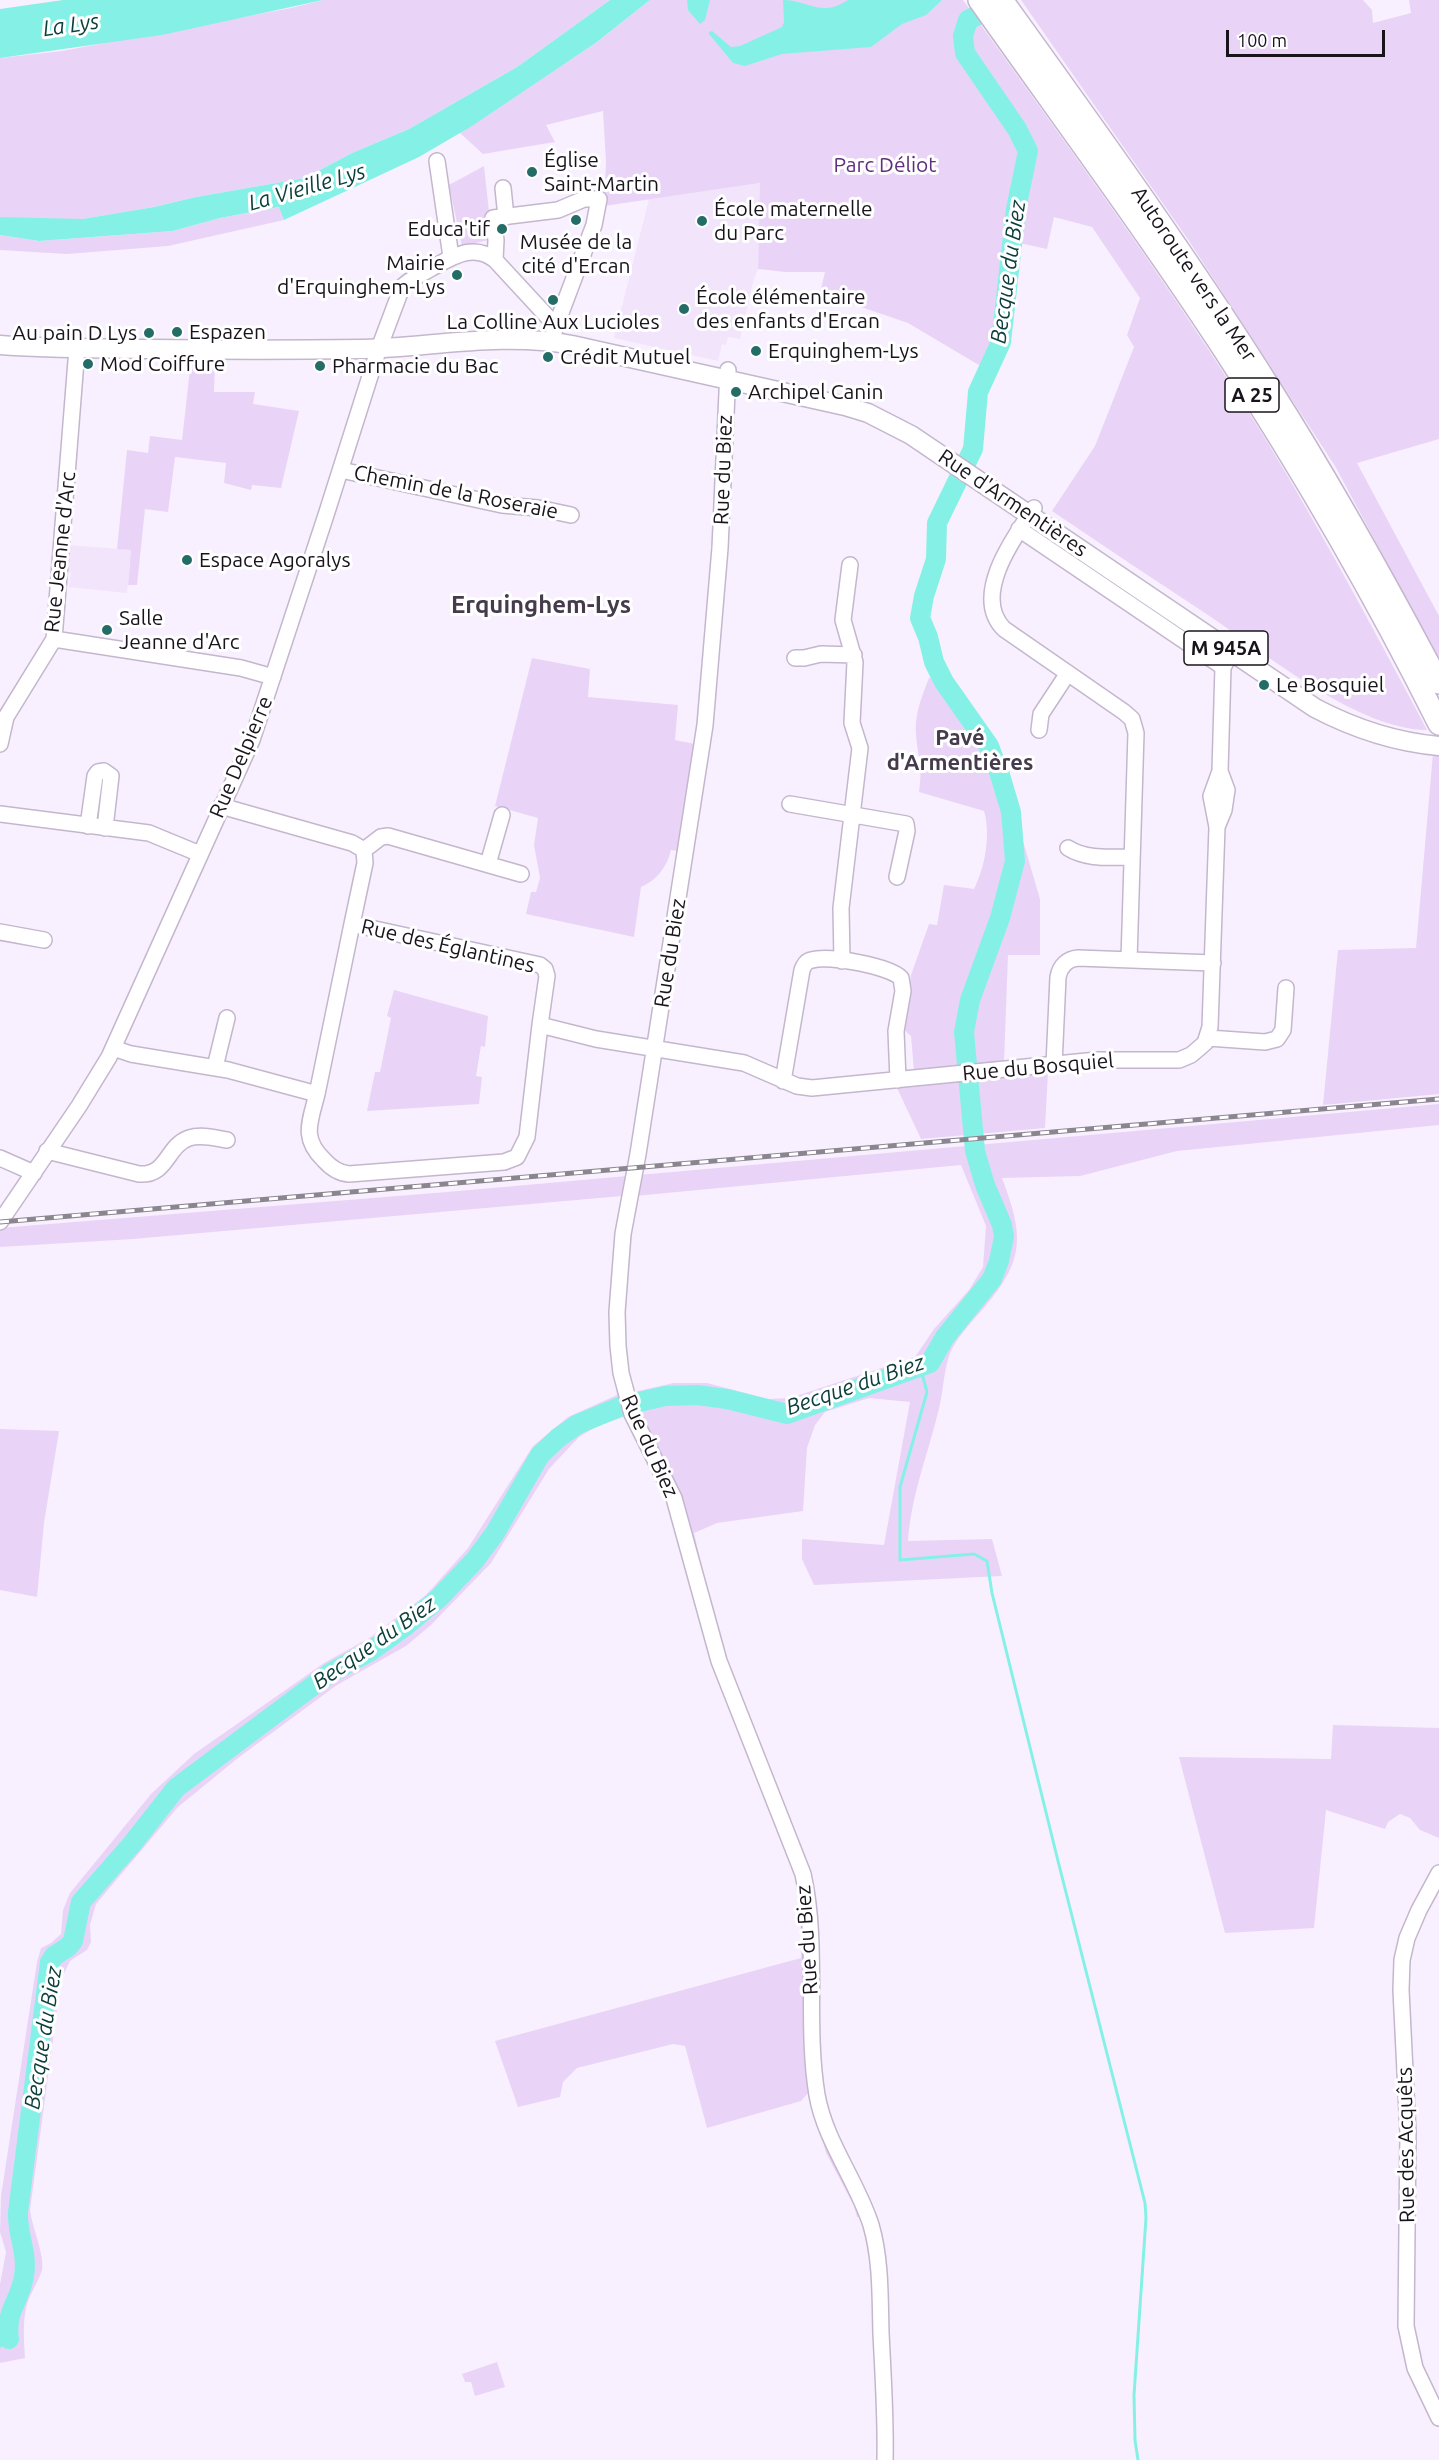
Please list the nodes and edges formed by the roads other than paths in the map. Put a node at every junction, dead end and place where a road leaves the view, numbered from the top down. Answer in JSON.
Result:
{"nodes":[{"id":1,"x":979,"y":0,"type":"edge"},
{"id":2,"x":1002,"y":0,"type":"edge"},
{"id":3,"x":1046,"y":78,"type":"junction"},
{"id":4,"x":437,"y":161,"type":"dead end"},
{"id":5,"x":503,"y":188,"type":"dead end"},
{"id":6,"x":506,"y":217,"type":"junction"},
{"id":7,"x":451,"y":257,"type":"junction"},
{"id":8,"x":495,"y":260,"type":"junction"},
{"id":9,"x":554,"y":334,"type":"junction"},
{"id":10,"x":380,"y":344,"type":"junction"},
{"id":11,"x":0,"y":345,"type":"edge"},
{"id":12,"x":77,"y":348,"type":"junction"},
{"id":13,"x":728,"y":375,"type":"junction"},
{"id":14,"x":341,"y":470,"type":"junction"},
{"id":15,"x":571,"y":515,"type":"dead end"},
{"id":16,"x":1028,"y":517,"type":"junction"},
{"id":17,"x":850,"y":565,"type":"dead end"},
{"id":18,"x":54,"y":639,"type":"junction"},
{"id":19,"x":1230,"y":654,"type":"junction"},
{"id":20,"x":854,"y":655,"type":"junction"},
{"id":21,"x":795,"y":658,"type":"dead end"},
{"id":22,"x":1068,"y":673,"type":"junction"},
{"id":23,"x":273,"y":677,"type":"junction"},
{"id":24,"x":1439,"y":683,"type":"edge"},
{"id":25,"x":1439,"y":724,"type":"edge"},
{"id":26,"x":1039,"y":730,"type":"dead end"},
{"id":27,"x":1439,"y":739,"type":"edge"},
{"id":28,"x":0,"y":744,"type":"edge"},
{"id":29,"x":1439,"y":746,"type":"edge"},
{"id":30,"x":790,"y":804,"type":"dead end"},
{"id":31,"x":221,"y":806,"type":"junction"},
{"id":32,"x":0,"y":814,"type":"edge"},
{"id":33,"x":852,"y":814,"type":"junction"},
{"id":34,"x":502,"y":815,"type":"dead end"},
{"id":35,"x":88,"y":825,"type":"junction"},
{"id":36,"x":105,"y":828,"type":"junction"},
{"id":37,"x":1068,"y":848,"type":"dead end"},
{"id":38,"x":364,"y":850,"type":"junction"},
{"id":39,"x":200,"y":854,"type":"junction"},
{"id":40,"x":1132,"y":857,"type":"junction"},
{"id":41,"x":488,"y":864,"type":"junction"},
{"id":42,"x":521,"y":874,"type":"dead end"},
{"id":43,"x":897,"y":877,"type":"dead end"},
{"id":44,"x":352,"y":924,"type":"junction"},
{"id":45,"x":0,"y":932,"type":"edge"},
{"id":46,"x":45,"y":940,"type":"dead end"},
{"id":47,"x":1129,"y":960,"type":"junction"},
{"id":48,"x":842,"y":961,"type":"junction"},
{"id":49,"x":1213,"y":963,"type":"junction"},
{"id":50,"x":1286,"y":988,"type":"dead end"},
{"id":51,"x":227,"y":1018,"type":"dead end"},
{"id":52,"x":540,"y":1025,"type":"junction"},
{"id":53,"x":1208,"y":1038,"type":"junction"},
{"id":54,"x":113,"y":1048,"type":"junction"},
{"id":55,"x":654,"y":1049,"type":"junction"},
{"id":56,"x":1054,"y":1065,"type":"junction"},
{"id":57,"x":214,"y":1067,"type":"junction"},
{"id":58,"x":783,"y":1080,"type":"junction"},
{"id":59,"x":898,"y":1080,"type":"junction"},
{"id":60,"x":316,"y":1094,"type":"junction"},
{"id":61,"x":227,"y":1140,"type":"dead end"},
{"id":62,"x":47,"y":1151,"type":"junction"},
{"id":63,"x":0,"y":1158,"type":"edge"},
{"id":64,"x":34,"y":1173,"type":"junction"},
{"id":65,"x":0,"y":1222,"type":"edge"},
{"id":66,"x":1439,"y":1873,"type":"edge"},
{"id":67,"x":1439,"y":2418,"type":"edge"},
{"id":68,"x":885,"y":2460,"type":"edge"}],
"edges":[{"from":1,"to":3,"type":"highway","number":"A 25"},
{"from":2,"to":3,"type":"highway","name":"Autoroute vers la Mer","number":"A 25"},
{"from":3,"to":24,"type":"highway","name":"Autoroute vers la Mer","number":"A 25"},
{"from":3,"to":25,"type":"highway","number":"A 25"},
{"from":4,"to":7,"type":"street"},
{"from":5,"to":6,"type":"street"},
{"from":6,"to":8,"type":"street"},
{"from":6,"to":9,"type":"street"},
{"from":7,"to":8,"type":"street"},
{"from":7,"to":10,"type":"street","name":"Rue Delpierre"},
{"from":8,"to":9,"type":"street"},
{"from":9,"to":10,"type":"main road","number":"M 945A"},
{"from":9,"to":13,"type":"main road","name":"Rue d'Armentières","number":"M 945A"},
{"from":10,"to":12,"type":"main road","number":"M 945A"},
{"from":10,"to":14,"type":"street","name":"Rue Delpierre"},
{"from":11,"to":12,"type":"main road","number":"M 945A"},
{"from":12,"to":18,"type":"street","name":"Rue Jeanne d'Arc"},
{"from":13,"to":16,"type":"main road","name":"Rue d'Armentières","number":"M 945A"},
{"from":13,"to":55,"type":"street","name":"Rue du Biez"},
{"from":14,"to":15,"type":"street","name":"Chemin de la Roseraie"},
{"from":14,"to":23,"type":"street","name":"Rue Delpierre"},
{"from":16,"to":19,"type":"main road","name":"Rue d'Armentières","number":"M 945A"},
{"from":16,"to":19,"type":"street","name":"Rue d'Armentières"},
{"from":16,"to":22,"type":"street"},
{"from":17,"to":20,"type":"street"},
{"from":18,"to":23,"type":"street"},
{"from":18,"to":28,"type":"street","name":"Rue Jeanne d'Arc"},
{"from":19,"to":27,"type":"main road","name":"Rue d'Armentières","number":"M 945A"},
{"from":19,"to":29,"type":"main road","name":"Rue d'Armentières","number":"M 945A"},
{"from":19,"to":49,"type":"street"},
{"from":20,"to":21,"type":"street"},
{"from":20,"to":33,"type":"street"},
{"from":22,"to":26,"type":"street"},
{"from":22,"to":40,"type":"street"},
{"from":23,"to":31,"type":"street","name":"Rue Delpierre"},
{"from":30,"to":33,"type":"street"},
{"from":31,"to":38,"type":"street"},
{"from":31,"to":39,"type":"street","name":"Rue Delpierre"},
{"from":32,"to":35,"type":"street"},
{"from":33,"to":43,"type":"street"},
{"from":33,"to":48,"type":"street"},
{"from":34,"to":41,"type":"street"},
{"from":35,"to":36,"type":"street"},
{"from":35,"to":36,"type":"street"},
{"from":36,"to":39,"type":"street"},
{"from":37,"to":40,"type":"street"},
{"from":38,"to":41,"type":"street"},
{"from":38,"to":44,"type":"street"},
{"from":39,"to":54,"type":"street","name":"Rue Delpierre"},
{"from":40,"to":47,"type":"street"},
{"from":41,"to":42,"type":"street"},
{"from":44,"to":52,"type":"street","name":"Rue des Églantines"},
{"from":44,"to":60,"type":"street","name":"Rue des Églantines"},
{"from":45,"to":46,"type":"street"},
{"from":47,"to":49,"type":"street"},
{"from":47,"to":56,"type":"street"},
{"from":48,"to":58,"type":"street"},
{"from":48,"to":59,"type":"street"},
{"from":49,"to":53,"type":"street"},
{"from":50,"to":53,"type":"street"},
{"from":51,"to":57,"type":"street"},
{"from":52,"to":55,"type":"street"},
{"from":52,"to":60,"type":"street","name":"Rue des Églantines"},
{"from":53,"to":56,"type":"street","name":"Rue du Bosquiel"},
{"from":54,"to":57,"type":"street"},
{"from":54,"to":62,"type":"street","name":"Rue Delpierre"},
{"from":55,"to":58,"type":"street","name":"Rue du Bosquiel"},
{"from":55,"to":68,"type":"street","name":"Rue du Biez"},
{"from":56,"to":59,"type":"street","name":"Rue du Bosquiel"},
{"from":57,"to":60,"type":"street"},
{"from":58,"to":59,"type":"street","name":"Rue du Bosquiel"},
{"from":61,"to":62,"type":"street"},
{"from":62,"to":64,"type":"street","name":"Rue Delpierre"},
{"from":63,"to":64,"type":"street"},
{"from":64,"to":65,"type":"street","name":"Rue Delpierre"},
{"from":66,"to":67,"type":"street","name":"Rue des Acquêts"}]}
